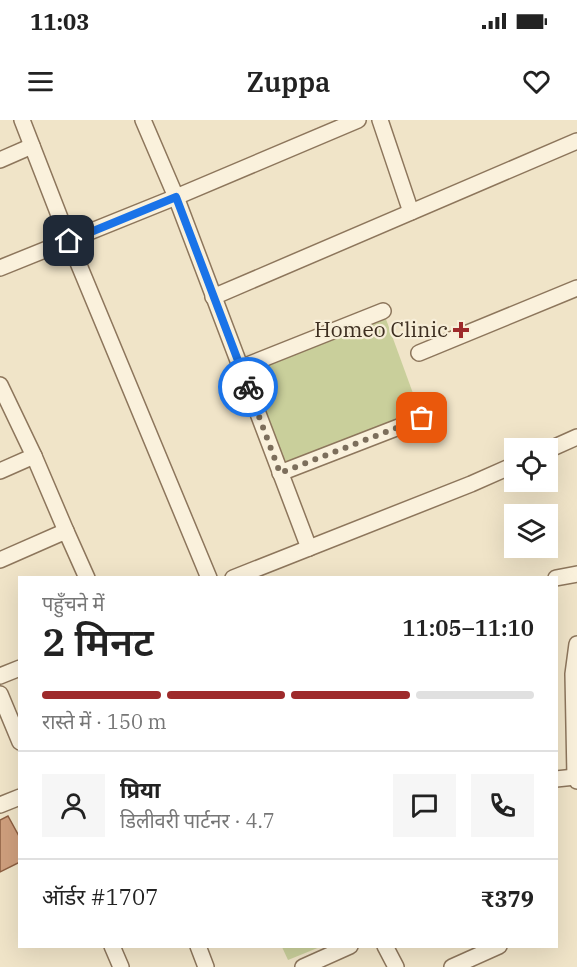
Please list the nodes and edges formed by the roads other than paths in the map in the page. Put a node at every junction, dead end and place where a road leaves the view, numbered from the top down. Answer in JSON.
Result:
{"nodes":[{"id":1,"x":22,"y":120,"type":"edge"},
{"id":2,"x":143,"y":120,"type":"edge"},
{"id":3,"x":358,"y":120,"type":"edge"},
{"id":4,"x":380,"y":120,"type":"edge"},
{"id":5,"x":577,"y":141,"type":"edge"},
{"id":6,"x":33,"y":146,"type":"junction"},
{"id":7,"x":0,"y":160,"type":"edge"},
{"id":8,"x":176,"y":197,"type":"junction"},
{"id":9,"x":411,"y":212,"type":"junction"},
{"id":10,"x":69,"y":241,"type":"junction"},
{"id":11,"x":0,"y":268,"type":"edge"},
{"id":12,"x":577,"y":288,"type":"edge"},
{"id":13,"x":213,"y":297,"type":"junction"},
{"id":14,"x":382,"y":311,"type":"dead end"},
{"id":15,"x":419,"y":353,"type":"dead end"},
{"id":16,"x":240,"y":368,"type":"junction"},
{"id":17,"x":1,"y":391,"type":"edge"},
{"id":18,"x":422,"y":418,"type":"dead end"},
{"id":19,"x":577,"y":437,"type":"edge"},
{"id":20,"x":558,"y":446,"type":"edge"},
{"id":21,"x":34,"y":456,"type":"junction"},
{"id":22,"x":504,"y":469,"type":"edge"},
{"id":23,"x":0,"y":471,"type":"edge"},
{"id":24,"x":280,"y":473,"type":"junction"},
{"id":25,"x":66,"y":531,"type":"junction"},
{"id":26,"x":309,"y":548,"type":"junction"},
{"id":27,"x":0,"y":560,"type":"edge"},
{"id":28,"x":577,"y":574,"type":"edge"},
{"id":29,"x":86,"y":576,"type":"edge"},
{"id":30,"x":208,"y":576,"type":"edge"},
{"id":31,"x":238,"y":576,"type":"edge"},
{"id":32,"x":558,"y":578,"type":"edge"},
{"id":33,"x":577,"y":644,"type":"edge"},
{"id":34,"x":18,"y":669,"type":"edge"},
{"id":35,"x":0,"y":676,"type":"edge"},
{"id":36,"x":0,"y":694,"type":"edge"},
{"id":37,"x":18,"y":737,"type":"edge"},
{"id":38,"x":576,"y":778,"type":"edge"},
{"id":39,"x":558,"y":779,"type":"edge"},
{"id":40,"x":18,"y":798,"type":"edge"},
{"id":41,"x":0,"y":805,"type":"edge"},
{"id":42,"x":113,"y":948,"type":"edge"},
{"id":43,"x":199,"y":948,"type":"edge"},
{"id":44,"x":346,"y":948,"type":"edge"},
{"id":45,"x":385,"y":948,"type":"edge"},
{"id":46,"x":495,"y":948,"type":"edge"},
{"id":47,"x":121,"y":967,"type":"edge"},
{"id":48,"x":206,"y":967,"type":"edge"},
{"id":49,"x":303,"y":967,"type":"edge"},
{"id":50,"x":396,"y":967,"type":"edge"},
{"id":51,"x":452,"y":967,"type":"edge"}],
"edges":[{"from":1,"to":6,"type":"street"},
{"from":2,"to":8,"type":"street"},
{"from":3,"to":8,"type":"street"},
{"from":4,"to":9,"type":"street"},
{"from":5,"to":9,"type":"street"},
{"from":6,"to":7,"type":"street"},
{"from":6,"to":10,"type":"street"},
{"from":8,"to":10,"type":"street"},
{"from":8,"to":13,"type":"street"},
{"from":9,"to":13,"type":"street"},
{"from":10,"to":11,"type":"street"},
{"from":10,"to":30,"type":"street"},
{"from":12,"to":15,"type":"street"},
{"from":13,"to":16,"type":"street"},
{"from":14,"to":16,"type":"street"},
{"from":16,"to":24,"type":"street"},
{"from":17,"to":21,"type":"street"},
{"from":18,"to":24,"type":"street"},
{"from":19,"to":20,"type":"street"},
{"from":21,"to":23,"type":"street"},
{"from":21,"to":25,"type":"street"},
{"from":22,"to":26,"type":"street"},
{"from":24,"to":26,"type":"street"},
{"from":25,"to":27,"type":"street"},
{"from":25,"to":29,"type":"street"},
{"from":26,"to":31,"type":"street"},
{"from":28,"to":32,"type":"street"},
{"from":33,"to":38,"type":"street"},
{"from":34,"to":35,"type":"street"},
{"from":36,"to":37,"type":"street"},
{"from":38,"to":39,"type":"street"},
{"from":40,"to":41,"type":"street"},
{"from":42,"to":47,"type":"street"},
{"from":43,"to":48,"type":"street"},
{"from":44,"to":49,"type":"street"},
{"from":45,"to":50,"type":"street"},
{"from":46,"to":51,"type":"street"}]}
